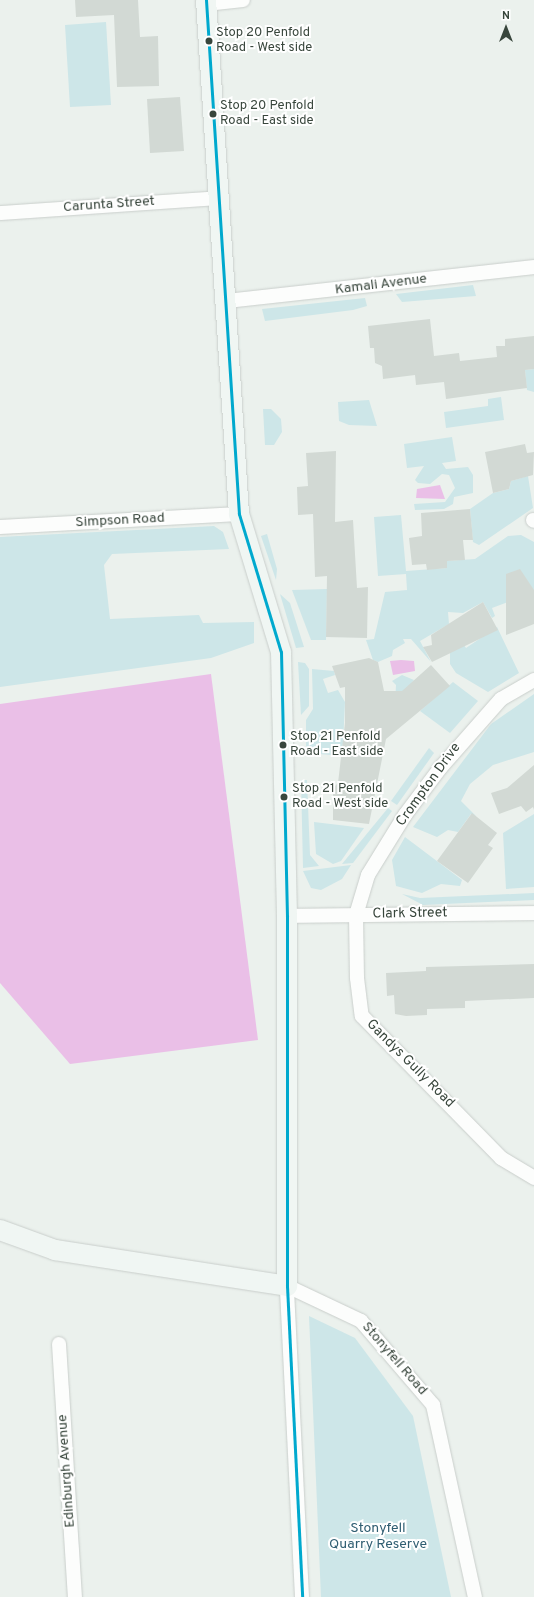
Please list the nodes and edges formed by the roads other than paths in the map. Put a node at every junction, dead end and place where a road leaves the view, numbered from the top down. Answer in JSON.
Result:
{"nodes":[{"id":1,"x":243,"y":0,"type":"edge"},
{"id":2,"x":206,"y":2,"type":"edge"},
{"id":3,"x":218,"y":198,"type":"junction"},
{"id":4,"x":0,"y":213,"type":"edge"},
{"id":5,"x":534,"y":267,"type":"edge"},
{"id":6,"x":227,"y":301,"type":"junction"},
{"id":7,"x":239,"y":514,"type":"junction"},
{"id":8,"x":0,"y":527,"type":"edge"},
{"id":9,"x":534,"y":680,"type":"edge"},
{"id":10,"x":534,"y":913,"type":"edge"},
{"id":11,"x":356,"y":915,"type":"junction"},
{"id":12,"x":287,"y":916,"type":"junction"},
{"id":13,"x":534,"y":1178,"type":"edge"},
{"id":14,"x":0,"y":1230,"type":"edge"},
{"id":15,"x":287,"y":1286,"type":"junction"},
{"id":16,"x":59,"y":1344,"type":"dead end"},
{"id":17,"x":75,"y":1597,"type":"edge"},
{"id":18,"x":302,"y":1597,"type":"edge"},
{"id":19,"x":475,"y":1597,"type":"edge"}],
"edges":[{"from":1,"to":2,"type":"street"},
{"from":2,"to":3,"type":"street"},
{"from":3,"to":4,"type":"street","name":"Carunta Street"},
{"from":3,"to":6,"type":"street"},
{"from":5,"to":6,"type":"street","name":"Kamali Avenue"},
{"from":6,"to":7,"type":"street"},
{"from":7,"to":8,"type":"street","name":"Simpson Road"},
{"from":7,"to":12,"type":"street"},
{"from":9,"to":11,"type":"street","name":"Crompton Drive"},
{"from":10,"to":11,"type":"street","name":"Clark Street"},
{"from":11,"to":12,"type":"street","name":"Clark Street"},
{"from":11,"to":13,"type":"street","name":"Gandys Gully Road"},
{"from":12,"to":15,"type":"street"},
{"from":14,"to":15,"type":"street","name":"Stonyfell Road"},
{"from":15,"to":18,"type":"street"},
{"from":15,"to":19,"type":"street","name":"Stonyfell Road"},
{"from":16,"to":17,"type":"street","name":"Edinburgh Avenue"}]}
